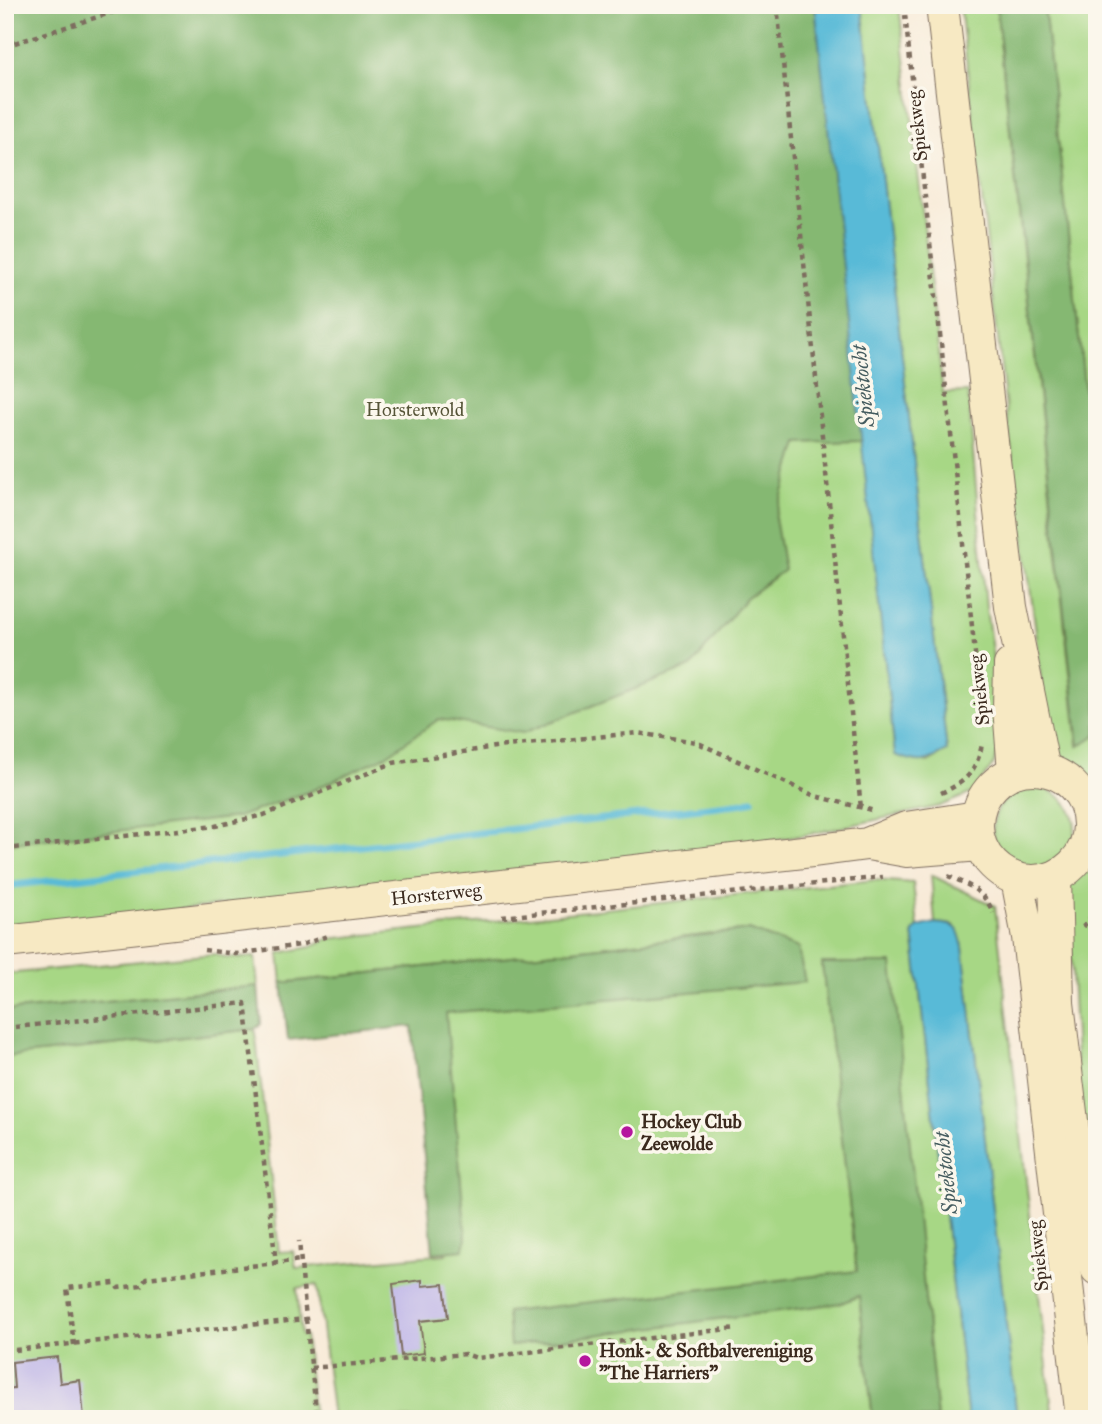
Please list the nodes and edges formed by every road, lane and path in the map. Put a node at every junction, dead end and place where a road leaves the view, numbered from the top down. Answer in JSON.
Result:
{"nodes":[{"id":1,"x":136,"y":5,"type":"edge"},
{"id":2,"x":777,"y":5,"type":"edge"},
{"id":3,"x":904,"y":5,"type":"edge"},
{"id":4,"x":942,"y":5,"type":"edge"},
{"id":5,"x":5,"y":46,"type":"edge"},
{"id":6,"x":980,"y":694,"type":"dead end"},
{"id":7,"x":984,"y":733,"type":"dead end"},
{"id":8,"x":1029,"y":771,"type":"junction"},
{"id":9,"x":938,"y":794,"type":"dead end"},
{"id":10,"x":861,"y":809,"type":"junction"},
{"id":11,"x":874,"y":811,"type":"dead end"},
{"id":12,"x":979,"y":831,"type":"junction"},
{"id":13,"x":867,"y":844,"type":"junction"},
{"id":14,"x":5,"y":849,"type":"edge"},
{"id":15,"x":924,"y":850,"type":"junction"},
{"id":16,"x":1055,"y":877,"type":"junction"},
{"id":17,"x":861,"y":878,"type":"dead end"},
{"id":18,"x":1017,"y":879,"type":"junction"},
{"id":19,"x":995,"y":917,"type":"dead end"},
{"id":20,"x":493,"y":918,"type":"dead end"},
{"id":21,"x":343,"y":934,"type":"dead end"},
{"id":22,"x":5,"y":942,"type":"edge"},
{"id":23,"x":193,"y":951,"type":"dead end"},
{"id":24,"x":5,"y":1028,"type":"edge"},
{"id":25,"x":299,"y":1241,"type":"dead end"},
{"id":26,"x":300,"y":1260,"type":"junction"},
{"id":27,"x":276,"y":1263,"type":"junction"},
{"id":28,"x":1097,"y":1269,"type":"edge"},
{"id":29,"x":306,"y":1319,"type":"junction"},
{"id":30,"x":737,"y":1328,"type":"dead end"},
{"id":31,"x":74,"y":1345,"type":"junction"},
{"id":32,"x":5,"y":1350,"type":"edge"},
{"id":33,"x":311,"y":1368,"type":"junction"},
{"id":34,"x":317,"y":1419,"type":"edge"},
{"id":35,"x":1082,"y":1419,"type":"edge"}],
"edges":[{"from":1,"to":5,"type":"path"},
{"from":2,"to":10,"type":"path"},
{"from":3,"to":6,"type":"path","name":"Spiekweg"},
{"from":4,"to":8,"type":"main road","name":"Spiekweg"},
{"from":7,"to":9,"type":"path","name":"Spiekweg"},
{"from":8,"to":12,"type":"main road"},
{"from":8,"to":16,"type":"main road"},
{"from":10,"to":11,"type":"path"},
{"from":10,"to":14,"type":"path"},
{"from":12,"to":13,"type":"main road","name":"Horsterweg"},
{"from":12,"to":15,"type":"main road","name":"Horsterweg"},
{"from":12,"to":18,"type":"main road"},
{"from":13,"to":15,"type":"main road","name":"Horsterweg"},
{"from":13,"to":22,"type":"main road","name":"Horsterweg"},
{"from":15,"to":19,"type":"path"},
{"from":16,"to":18,"type":"main road"},
{"from":16,"to":28,"type":"main road"},
{"from":17,"to":20,"type":"path","name":"Horsterweg"},
{"from":18,"to":35,"type":"main road","name":"Spiekweg"},
{"from":21,"to":23,"type":"path"},
{"from":24,"to":27,"type":"path"},
{"from":25,"to":26,"type":"path"},
{"from":26,"to":27,"type":"path"},
{"from":26,"to":29,"type":"path"},
{"from":27,"to":31,"type":"path"},
{"from":29,"to":31,"type":"path"},
{"from":29,"to":33,"type":"path"},
{"from":30,"to":33,"type":"path"},
{"from":31,"to":32,"type":"path"},
{"from":33,"to":34,"type":"path"}]}
